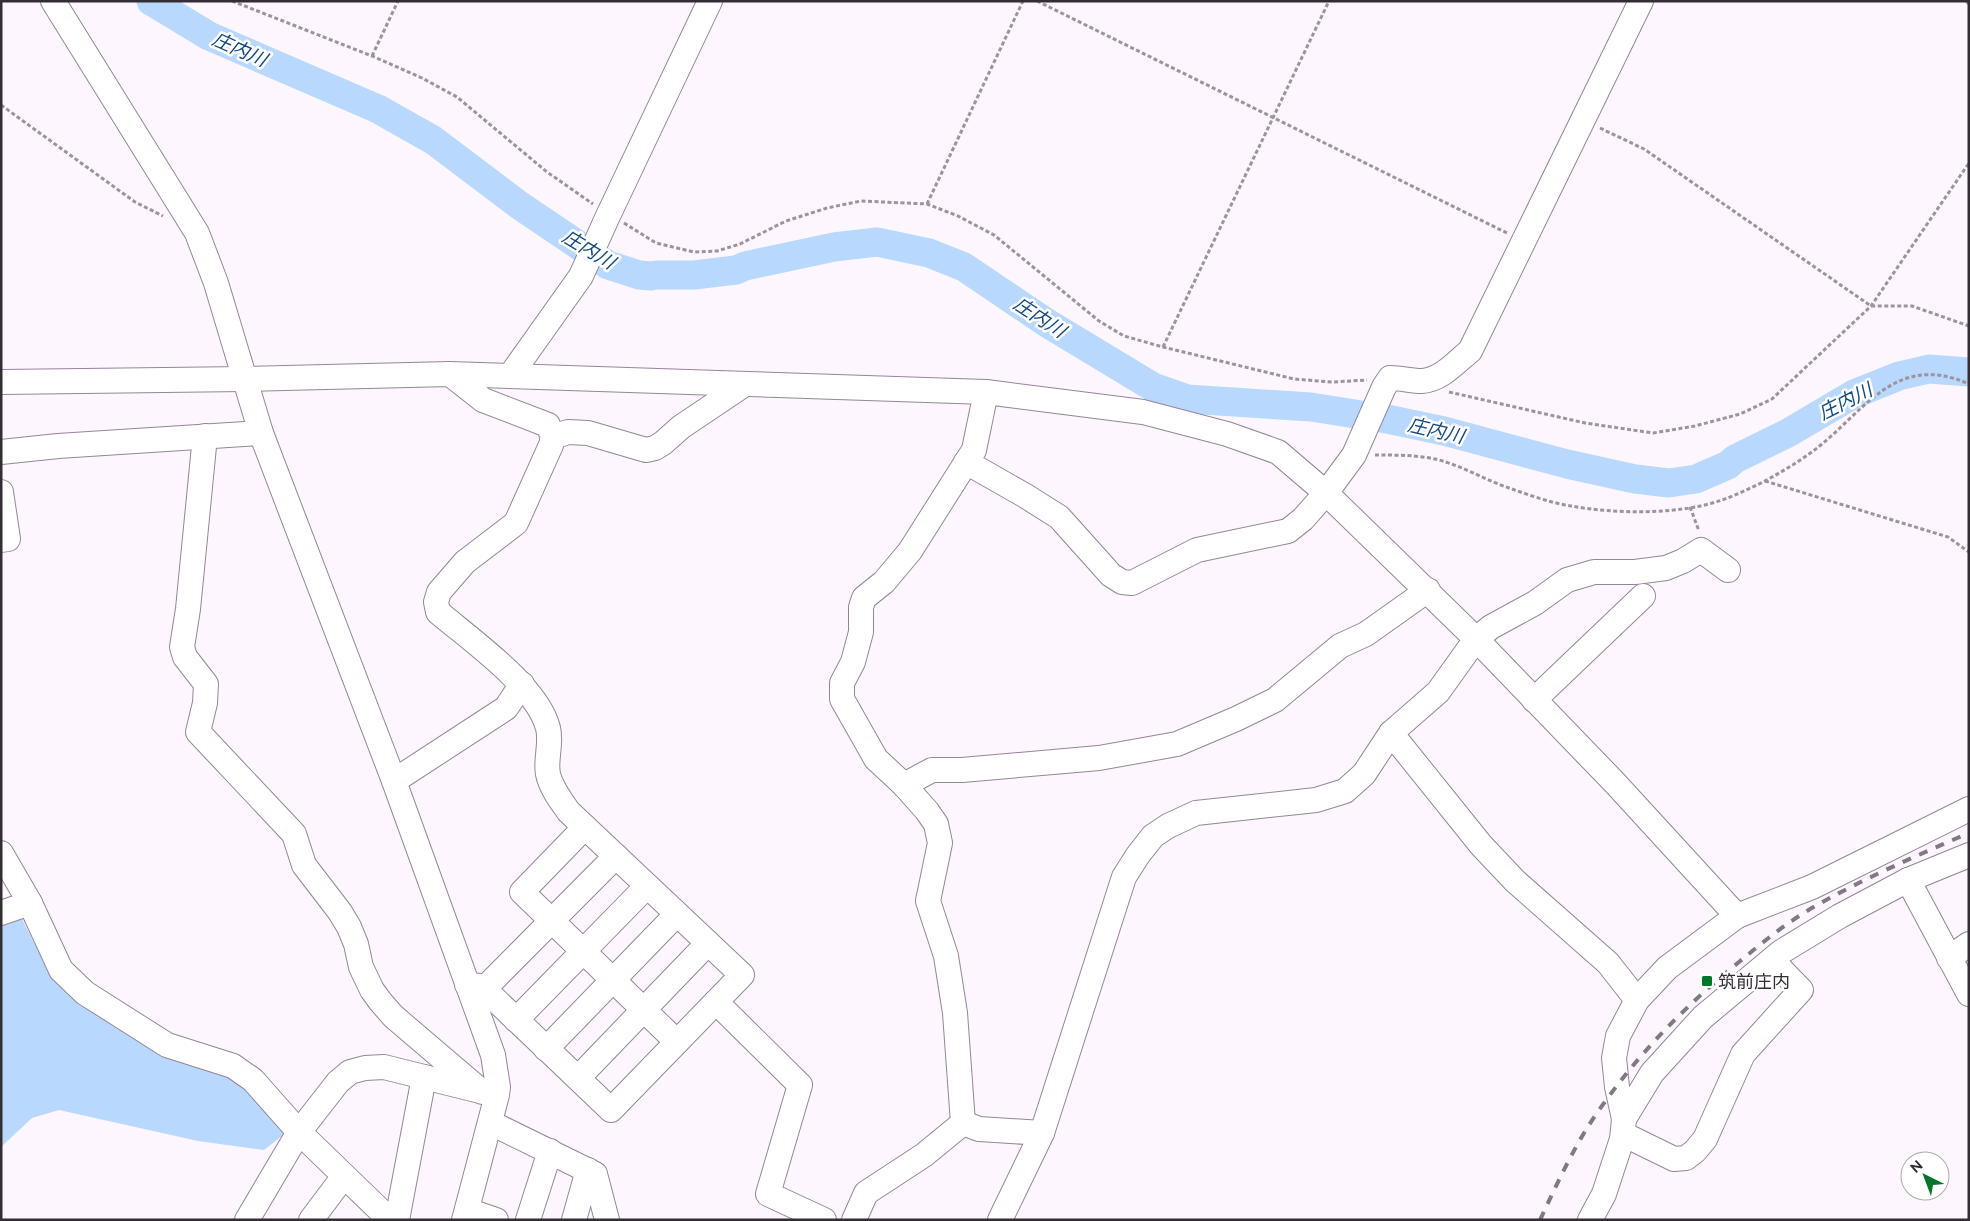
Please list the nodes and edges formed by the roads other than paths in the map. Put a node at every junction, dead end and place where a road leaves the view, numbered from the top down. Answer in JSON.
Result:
{"nodes":[{"id":1,"x":54,"y":1,"type":"edge"},
{"id":2,"x":710,"y":1,"type":"edge"},
{"id":3,"x":1641,"y":1,"type":"edge"},
{"id":4,"x":450,"y":374,"type":"junction"},
{"id":5,"x":510,"y":376,"type":"junction"},
{"id":6,"x":245,"y":380,"type":"junction"},
{"id":7,"x":1,"y":382,"type":"edge"},
{"id":8,"x":745,"y":384,"type":"junction"},
{"id":9,"x":986,"y":392,"type":"junction"},
{"id":10,"x":261,"y":433,"type":"junction"},
{"id":11,"x":205,"y":436,"type":"junction"},
{"id":12,"x":553,"y":437,"type":"junction"},
{"id":13,"x":1,"y":452,"type":"edge"},
{"id":14,"x":966,"y":462,"type":"junction"},
{"id":15,"x":1,"y":492,"type":"edge"},
{"id":16,"x":1326,"y":493,"type":"junction"},
{"id":17,"x":1,"y":540,"type":"edge"},
{"id":18,"x":1728,"y":570,"type":"dead end"},
{"id":19,"x":1428,"y":590,"type":"junction"},
{"id":20,"x":1644,"y":596,"type":"dead end"},
{"id":21,"x":1476,"y":639,"type":"junction"},
{"id":22,"x":522,"y":684,"type":"junction"},
{"id":23,"x":1534,"y":700,"type":"junction"},
{"id":24,"x":1391,"y":733,"type":"junction"},
{"id":25,"x":394,"y":781,"type":"junction"},
{"id":26,"x":904,"y":785,"type":"junction"},
{"id":27,"x":1969,"y":809,"type":"edge"},
{"id":28,"x":585,"y":827,"type":"junction"},
{"id":29,"x":1,"y":853,"type":"edge"},
{"id":30,"x":1969,"y":854,"type":"edge"},
{"id":31,"x":616,"y":856,"type":"junction"},
{"id":32,"x":1908,"y":880,"type":"junction"},
{"id":33,"x":647,"y":886,"type":"junction"},
{"id":34,"x":30,"y":903,"type":"junction"},
{"id":35,"x":1,"y":913,"type":"edge"},
{"id":36,"x":677,"y":914,"type":"junction"},
{"id":37,"x":1737,"y":916,"type":"junction"},
{"id":38,"x":551,"y":920,"type":"junction"},
{"id":39,"x":708,"y":943,"type":"junction"},
{"id":40,"x":1969,"y":944,"type":"edge"},
{"id":41,"x":583,"y":951,"type":"junction"},
{"id":42,"x":1949,"y":958,"type":"junction"},
{"id":43,"x":1772,"y":960,"type":"junction"},
{"id":44,"x":613,"y":980,"type":"junction"},
{"id":45,"x":476,"y":987,"type":"junction"},
{"id":46,"x":1969,"y":994,"type":"edge"},
{"id":47,"x":1637,"y":1000,"type":"junction"},
{"id":48,"x":716,"y":1002,"type":"junction"},
{"id":49,"x":644,"y":1010,"type":"junction"},
{"id":50,"x":516,"y":1020,"type":"junction"},
{"id":51,"x":677,"y":1042,"type":"junction"},
{"id":52,"x":546,"y":1049,"type":"junction"},
{"id":53,"x":424,"y":1077,"type":"junction"},
{"id":54,"x":578,"y":1078,"type":"junction"},
{"id":55,"x":489,"y":1094,"type":"junction"},
{"id":56,"x":963,"y":1122,"type":"junction"},
{"id":57,"x":491,"y":1123,"type":"junction"},
{"id":58,"x":1623,"y":1126,"type":"junction"},
{"id":59,"x":299,"y":1132,"type":"junction"},
{"id":60,"x":1042,"y":1133,"type":"junction"},
{"id":61,"x":550,"y":1151,"type":"junction"},
{"id":62,"x":588,"y":1170,"type":"junction"},
{"id":63,"x":344,"y":1176,"type":"junction"},
{"id":64,"x":466,"y":1215,"type":"edge"},
{"id":65,"x":384,"y":1217,"type":"edge"},
{"id":66,"x":246,"y":1220,"type":"edge"},
{"id":67,"x":311,"y":1220,"type":"edge"},
{"id":68,"x":496,"y":1220,"type":"edge"},
{"id":69,"x":528,"y":1220,"type":"edge"},
{"id":70,"x":574,"y":1220,"type":"edge"},
{"id":71,"x":608,"y":1220,"type":"edge"},
{"id":72,"x":824,"y":1220,"type":"edge"},
{"id":73,"x":854,"y":1220,"type":"edge"},
{"id":74,"x":1000,"y":1220,"type":"edge"},
{"id":75,"x":1590,"y":1220,"type":"edge"}],
"edges":[{"from":1,"to":6,"type":"street"},
{"from":2,"to":5,"type":"street"},
{"from":3,"to":16,"type":"street"},
{"from":4,"to":5,"type":"street"},
{"from":4,"to":6,"type":"street"},
{"from":4,"to":12,"type":"street"},
{"from":5,"to":8,"type":"street"},
{"from":6,"to":7,"type":"street"},
{"from":6,"to":10,"type":"street"},
{"from":8,"to":9,"type":"street"},
{"from":8,"to":12,"type":"street"},
{"from":9,"to":14,"type":"street"},
{"from":9,"to":16,"type":"street"},
{"from":10,"to":11,"type":"street"},
{"from":10,"to":25,"type":"street"},
{"from":11,"to":13,"type":"street"},
{"from":11,"to":55,"type":"street"},
{"from":12,"to":22,"type":"street"},
{"from":14,"to":16,"type":"street"},
{"from":14,"to":26,"type":"street"},
{"from":15,"to":17,"type":"street"},
{"from":16,"to":19,"type":"street"},
{"from":18,"to":21,"type":"street"},
{"from":19,"to":21,"type":"street"},
{"from":19,"to":26,"type":"street"},
{"from":20,"to":23,"type":"street"},
{"from":21,"to":23,"type":"street"},
{"from":21,"to":24,"type":"street"},
{"from":22,"to":25,"type":"street"},
{"from":22,"to":28,"type":"street"},
{"from":23,"to":37,"type":"street"},
{"from":24,"to":47,"type":"street"},
{"from":24,"to":60,"type":"street"},
{"from":25,"to":45,"type":"street"},
{"from":26,"to":56,"type":"street"},
{"from":27,"to":37,"type":"street"},
{"from":28,"to":31,"type":"street"},
{"from":28,"to":38,"type":"street"},
{"from":29,"to":34,"type":"street"},
{"from":30,"to":32,"type":"street"},
{"from":31,"to":33,"type":"street"},
{"from":31,"to":38,"type":"street"},
{"from":32,"to":42,"type":"street"},
{"from":32,"to":43,"type":"street"},
{"from":33,"to":36,"type":"street"},
{"from":33,"to":41,"type":"street"},
{"from":34,"to":35,"type":"street"},
{"from":34,"to":59,"type":"street"},
{"from":36,"to":39,"type":"street"},
{"from":36,"to":44,"type":"street"},
{"from":37,"to":47,"type":"street"},
{"from":38,"to":41,"type":"street"},
{"from":38,"to":45,"type":"street"},
{"from":39,"to":48,"type":"street"},
{"from":39,"to":49,"type":"street"},
{"from":40,"to":42,"type":"street"},
{"from":41,"to":44,"type":"street"},
{"from":41,"to":50,"type":"street"},
{"from":42,"to":46,"type":"street"},
{"from":43,"to":58,"type":"street"},
{"from":43,"to":58,"type":"street"},
{"from":44,"to":49,"type":"street"},
{"from":44,"to":52,"type":"street"},
{"from":45,"to":50,"type":"street"},
{"from":45,"to":55,"type":"street"},
{"from":47,"to":58,"type":"street"},
{"from":48,"to":51,"type":"street"},
{"from":48,"to":72,"type":"street"},
{"from":49,"to":51,"type":"street"},
{"from":49,"to":54,"type":"street"},
{"from":50,"to":52,"type":"street"},
{"from":51,"to":54,"type":"street"},
{"from":52,"to":54,"type":"street"},
{"from":53,"to":55,"type":"street"},
{"from":53,"to":59,"type":"street"},
{"from":53,"to":65,"type":"street"},
{"from":55,"to":57,"type":"street"},
{"from":56,"to":60,"type":"street"},
{"from":56,"to":73,"type":"street"},
{"from":57,"to":61,"type":"street"},
{"from":57,"to":64,"type":"street"},
{"from":58,"to":75,"type":"street"},
{"from":59,"to":63,"type":"street"},
{"from":59,"to":66,"type":"street"},
{"from":60,"to":74,"type":"street"},
{"from":61,"to":62,"type":"street"},
{"from":61,"to":69,"type":"street"},
{"from":62,"to":70,"type":"street"},
{"from":62,"to":71,"type":"street"},
{"from":63,"to":65,"type":"street"},
{"from":63,"to":67,"type":"street"},
{"from":64,"to":68,"type":"street"}]}
